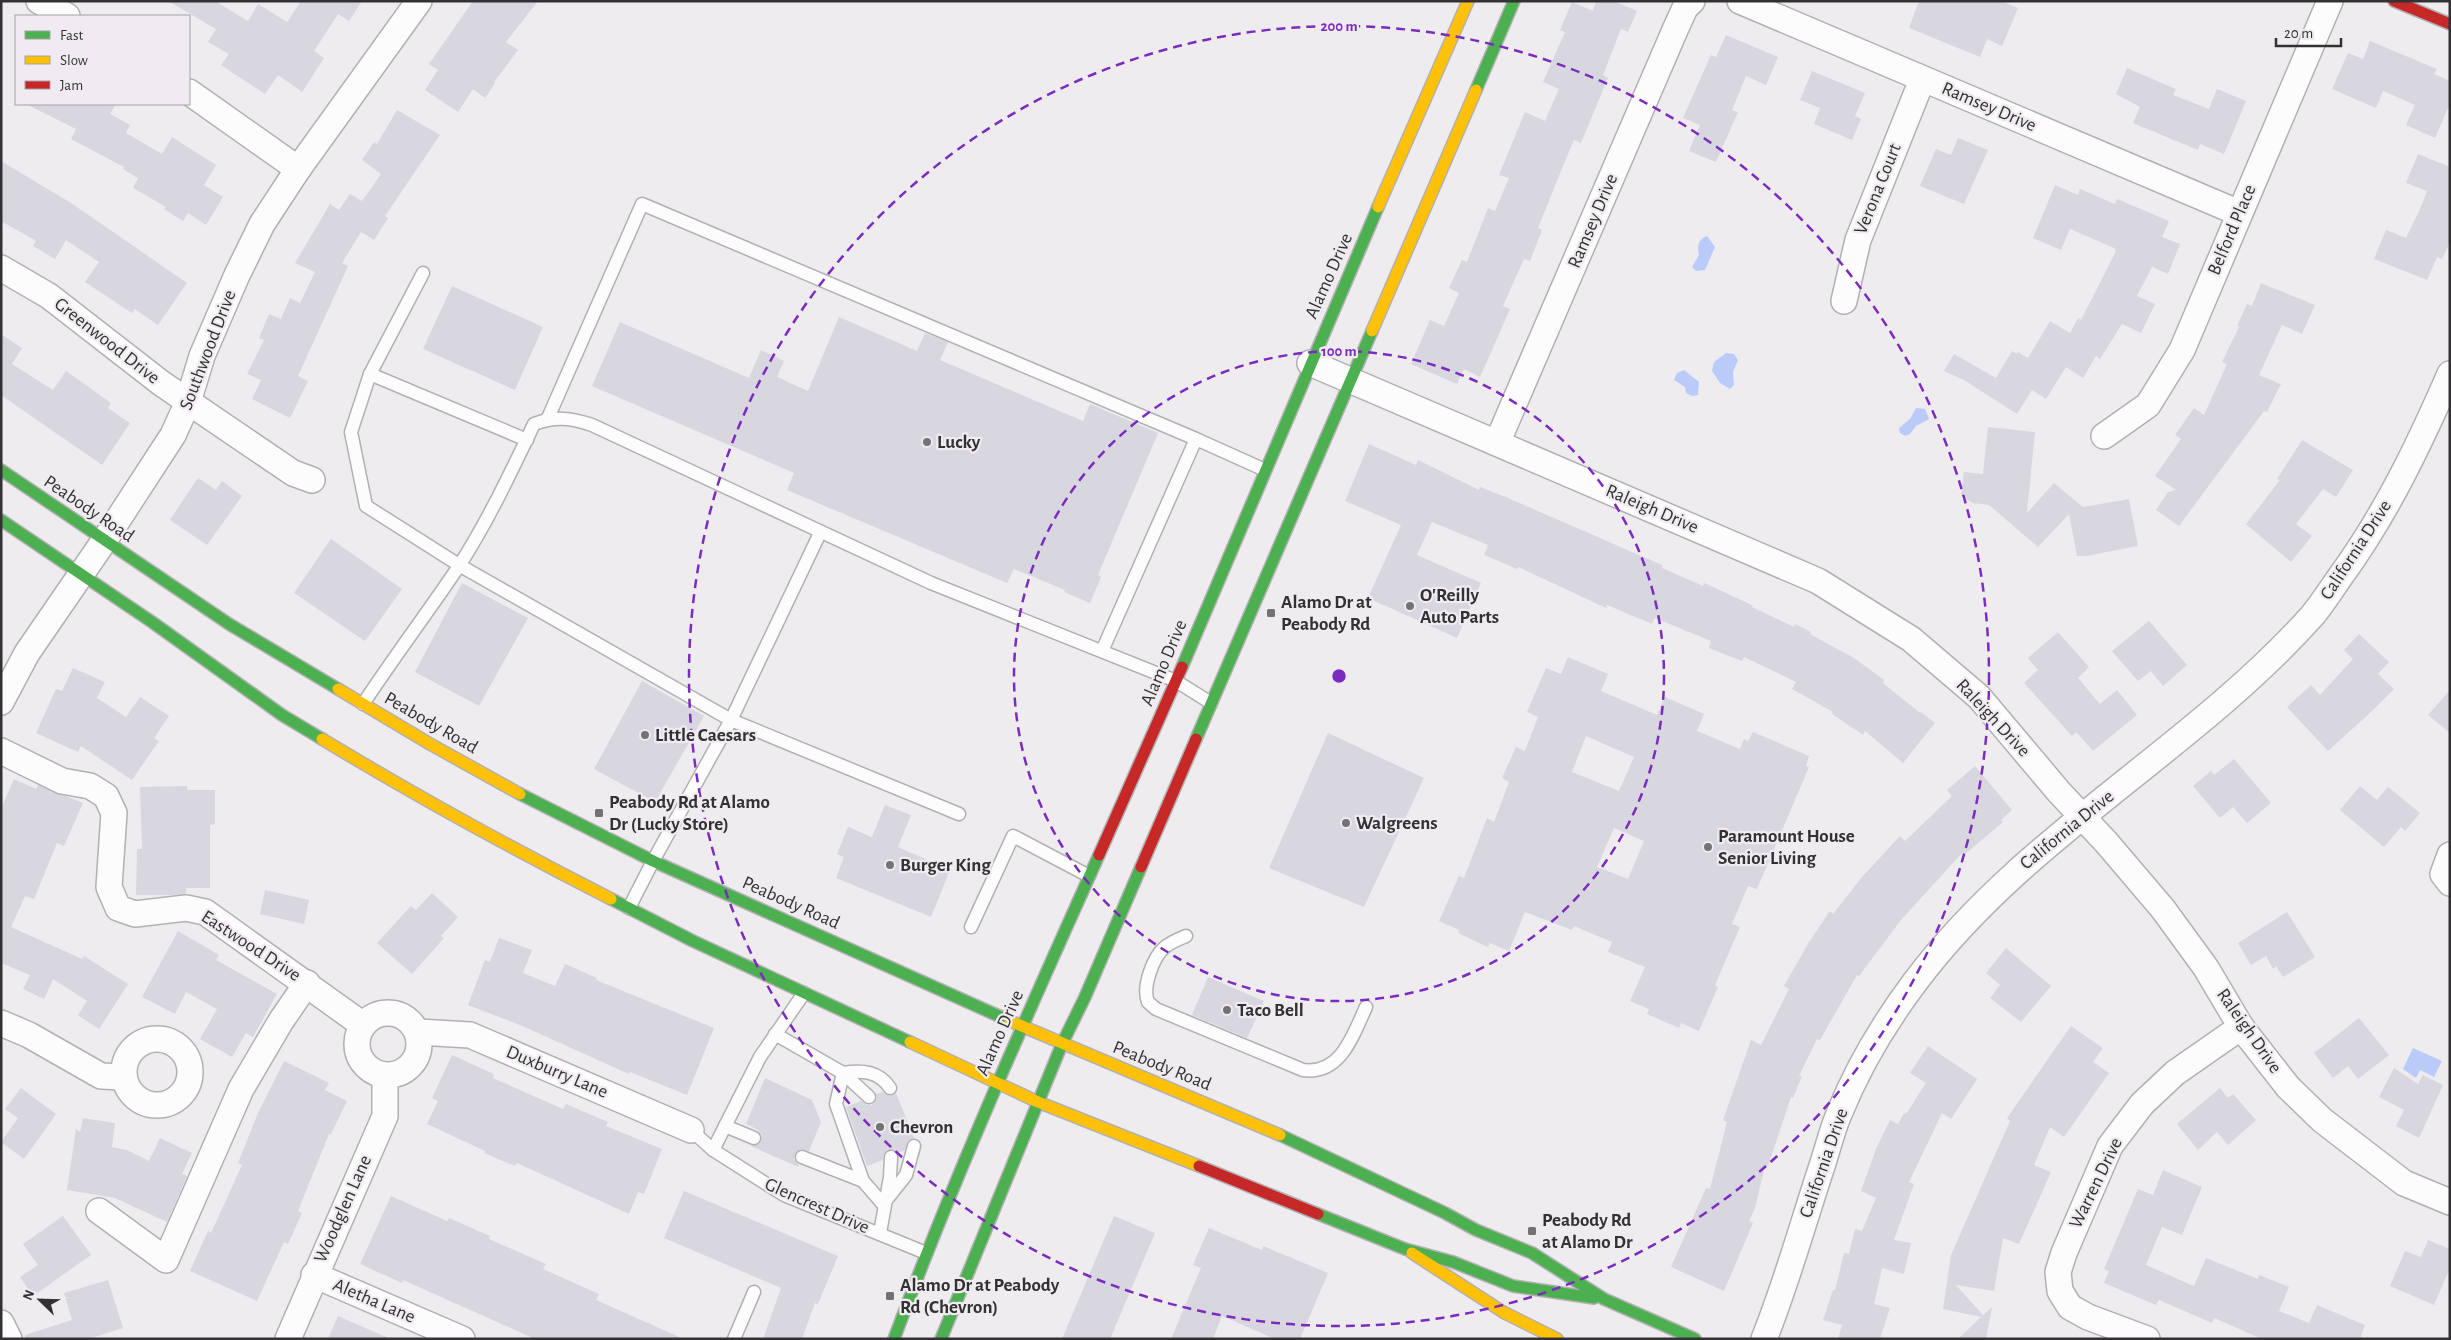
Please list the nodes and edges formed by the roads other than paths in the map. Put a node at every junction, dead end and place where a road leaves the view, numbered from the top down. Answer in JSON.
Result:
{"nodes":[{"id":1,"x":39,"y":1,"type":"edge"},
{"id":2,"x":419,"y":1,"type":"edge"},
{"id":3,"x":1468,"y":1,"type":"edge"},
{"id":4,"x":1514,"y":1,"type":"edge"},
{"id":5,"x":1692,"y":1,"type":"edge"},
{"id":6,"x":1740,"y":1,"type":"edge"},
{"id":7,"x":2330,"y":1,"type":"edge"},
{"id":8,"x":2394,"y":1,"type":"edge"},
{"id":9,"x":65,"y":15,"type":"edge"},
{"id":10,"x":2450,"y":24,"type":"edge"},
{"id":11,"x":1922,"y":80,"type":"junction"},
{"id":12,"x":190,"y":93,"type":"edge"},
{"id":13,"x":298,"y":169,"type":"junction"},
{"id":14,"x":2239,"y":212,"type":"junction"},
{"id":15,"x":1,"y":268,"type":"edge"},
{"id":16,"x":423,"y":273,"type":"dead end"},
{"id":17,"x":1844,"y":301,"type":"dead end"},
{"id":18,"x":1310,"y":363,"type":"junction"},
{"id":19,"x":370,"y":374,"type":"junction"},
{"id":20,"x":2450,"y":374,"type":"edge"},
{"id":21,"x":1350,"y":379,"type":"junction"},
{"id":22,"x":188,"y":402,"type":"junction"},
{"id":23,"x":548,"y":418,"type":"junction"},
{"id":24,"x":2440,"y":423,"type":"edge"},
{"id":25,"x":2104,"y":436,"type":"dead end"},
{"id":26,"x":1196,"y":439,"type":"junction"},
{"id":27,"x":526,"y":440,"type":"junction"},
{"id":28,"x":1497,"y":443,"type":"junction"},
{"id":29,"x":1,"y":470,"type":"edge"},
{"id":30,"x":1265,"y":470,"type":"junction"},
{"id":31,"x":312,"y":480,"type":"dead end"},
{"id":32,"x":1,"y":520,"type":"edge"},
{"id":33,"x":820,"y":532,"type":"junction"},
{"id":34,"x":104,"y":541,"type":"junction"},
{"id":35,"x":459,"y":565,"type":"junction"},
{"id":36,"x":81,"y":575,"type":"junction"},
{"id":37,"x":1102,"y":651,"type":"junction"},
{"id":38,"x":1176,"y":681,"type":"junction"},
{"id":39,"x":1,"y":702,"type":"edge"},
{"id":40,"x":363,"y":704,"type":"junction"},
{"id":41,"x":1211,"y":704,"type":"junction"},
{"id":42,"x":731,"y":720,"type":"junction"},
{"id":43,"x":1,"y":751,"type":"edge"},
{"id":44,"x":959,"y":814,"type":"dead end"},
{"id":45,"x":2082,"y":817,"type":"junction"},
{"id":46,"x":2450,"y":855,"type":"edge"},
{"id":47,"x":652,"y":861,"type":"junction"},
{"id":48,"x":1089,"y":876,"type":"junction"},
{"id":49,"x":2450,"y":883,"type":"edge"},
{"id":50,"x":629,"y":908,"type":"junction"},
{"id":51,"x":971,"y":927,"type":"dead end"},
{"id":52,"x":1186,"y":936,"type":"dead end"},
{"id":53,"x":308,"y":983,"type":"junction"},
{"id":54,"x":804,"y":992,"type":"junction"},
{"id":55,"x":1366,"y":1007,"type":"dead end"},
{"id":56,"x":1,"y":1023,"type":"edge"},
{"id":57,"x":363,"y":1025,"type":"junction"},
{"id":58,"x":1023,"y":1025,"type":"junction"},
{"id":59,"x":2241,"y":1028,"type":"junction"},
{"id":60,"x":418,"y":1032,"type":"junction"},
{"id":61,"x":775,"y":1034,"type":"junction"},
{"id":62,"x":1062,"y":1044,"type":"junction"},
{"id":63,"x":843,"y":1073,"type":"junction"},
{"id":64,"x":385,"y":1076,"type":"junction"},
{"id":65,"x":124,"y":1077,"type":"dead end"},
{"id":66,"x":997,"y":1082,"type":"junction"},
{"id":67,"x":890,"y":1088,"type":"dead end"},
{"id":68,"x":869,"y":1097,"type":"dead end"},
{"id":69,"x":1038,"y":1102,"type":"junction"},
{"id":70,"x":724,"y":1126,"type":"junction"},
{"id":71,"x":691,"y":1130,"type":"joint"},
{"id":72,"x":754,"y":1138,"type":"dead end"},
{"id":73,"x":914,"y":1146,"type":"dead end"},
{"id":74,"x":713,"y":1150,"type":"junction"},
{"id":75,"x":802,"y":1157,"type":"dead end"},
{"id":76,"x":891,"y":1157,"type":"dead end"},
{"id":77,"x":863,"y":1181,"type":"junction"},
{"id":78,"x":2450,"y":1202,"type":"edge"},
{"id":79,"x":883,"y":1204,"type":"junction"},
{"id":80,"x":99,"y":1211,"type":"dead end"},
{"id":81,"x":880,"y":1233,"type":"junction"},
{"id":82,"x":1405,"y":1248,"type":"junction"},
{"id":83,"x":926,"y":1253,"type":"junction"},
{"id":84,"x":314,"y":1275,"type":"junction"},
{"id":85,"x":754,"y":1292,"type":"dead end"},
{"id":86,"x":1604,"y":1299,"type":"junction"},
{"id":87,"x":1,"y":1323,"type":"edge"},
{"id":88,"x":9,"y":1339,"type":"edge"},
{"id":89,"x":288,"y":1339,"type":"edge"},
{"id":90,"x":462,"y":1339,"type":"edge"},
{"id":91,"x":734,"y":1339,"type":"edge"},
{"id":92,"x":894,"y":1339,"type":"edge"},
{"id":93,"x":941,"y":1339,"type":"edge"},
{"id":94,"x":1557,"y":1339,"type":"edge"},
{"id":95,"x":1695,"y":1339,"type":"edge"},
{"id":96,"x":1764,"y":1339,"type":"edge"},
{"id":97,"x":2147,"y":1339,"type":"edge"}],
"edges":[{"from":1,"to":9,"type":"street"},
{"from":2,"to":13,"type":"street","name":"Southwood Drive"},
{"from":3,"to":18,"type":"main road","name":"Alamo Drive"},
{"from":4,"to":21,"type":"main road"},
{"from":5,"to":28,"type":"street","name":"Ramsey Drive"},
{"from":6,"to":11,"type":"street","name":"Ramsey Drive"},
{"from":7,"to":14,"type":"street","name":"Belford Place"},
{"from":8,"to":10,"type":"main road"},
{"from":11,"to":14,"type":"street","name":"Ramsey Drive"},
{"from":11,"to":17,"type":"street","name":"Verona Court"},
{"from":12,"to":13,"type":"street"},
{"from":13,"to":22,"type":"street","name":"Southwood Drive"},
{"from":14,"to":25,"type":"street","name":"Belford Place"},
{"from":15,"to":22,"type":"street","name":"Greenwood Drive"},
{"from":16,"to":19,"type":"lane"},
{"from":18,"to":21,"type":"street","name":"Raleigh Drive"},
{"from":18,"to":30,"type":"main road","name":"Alamo Drive"},
{"from":19,"to":27,"type":"lane"},
{"from":19,"to":35,"type":"lane"},
{"from":20,"to":24,"type":"street","name":"California Drive"},
{"from":21,"to":28,"type":"street","name":"Raleigh Drive"},
{"from":21,"to":41,"type":"main road"},
{"from":22,"to":31,"type":"street","name":"Greenwood Drive"},
{"from":22,"to":34,"type":"street","name":"Southwood Drive"},
{"from":23,"to":26,"type":"lane"},
{"from":23,"to":27,"type":"lane"},
{"from":23,"to":33,"type":"lane"},
{"from":24,"to":45,"type":"street","name":"California Drive"},
{"from":26,"to":30,"type":"lane"},
{"from":26,"to":37,"type":"lane"},
{"from":27,"to":35,"type":"lane"},
{"from":28,"to":45,"type":"street","name":"Raleigh Drive"},
{"from":29,"to":34,"type":"main road","name":"Peabody Road"},
{"from":30,"to":38,"type":"main road","name":"Alamo Drive"},
{"from":32,"to":36,"type":"main road","name":"Peabody Road"},
{"from":33,"to":37,"type":"lane"},
{"from":33,"to":42,"type":"lane"},
{"from":34,"to":36,"type":"street","name":"Southwood Drive"},
{"from":34,"to":40,"type":"main road","name":"Peabody Road"},
{"from":35,"to":40,"type":"lane"},
{"from":35,"to":42,"type":"lane"},
{"from":36,"to":39,"type":"street","name":"Southwood Drive"},
{"from":36,"to":50,"type":"main road","name":"Peabody Road"},
{"from":37,"to":38,"type":"lane"},
{"from":38,"to":41,"type":"lane"},
{"from":38,"to":48,"type":"main road","name":"Alamo Drive"},
{"from":40,"to":47,"type":"main road","name":"Peabody Road"},
{"from":41,"to":62,"type":"main road"},
{"from":42,"to":44,"type":"lane"},
{"from":42,"to":47,"type":"lane"},
{"from":43,"to":53,"type":"street","name":"Eastwood Drive"},
{"from":45,"to":59,"type":"street","name":"Raleigh Drive"},
{"from":45,"to":96,"type":"street","name":"California Drive"},
{"from":46,"to":49,"type":"street"},
{"from":47,"to":50,"type":"lane"},
{"from":47,"to":58,"type":"main road","name":"Peabody Road"},
{"from":48,"to":51,"type":"lane"},
{"from":48,"to":58,"type":"main road","name":"Alamo Drive"},
{"from":50,"to":54,"type":"main road","name":"Peabody Road"},
{"from":52,"to":55,"type":"lane"},
{"from":53,"to":57,"type":"street","name":"Eastwood Drive"},
{"from":53,"to":80,"type":"street"},
{"from":54,"to":61,"type":"lane"},
{"from":54,"to":66,"type":"main road","name":"Peabody Road"},
{"from":56,"to":65,"type":"street"},
{"from":57,"to":60,"type":"street"},
{"from":57,"to":64,"type":"street"},
{"from":58,"to":62,"type":"main road","name":"Peabody Road"},
{"from":58,"to":66,"type":"main road","name":"Alamo Drive"},
{"from":59,"to":78,"type":"street","name":"Raleigh Drive"},
{"from":59,"to":97,"type":"street","name":"Warren Drive"},
{"from":60,"to":64,"type":"street"},
{"from":60,"to":71,"type":"street","name":"Duxburry Lane"},
{"from":61,"to":63,"type":"lane"},
{"from":61,"to":70,"type":"lane"},
{"from":62,"to":69,"type":"main road"},
{"from":62,"to":86,"type":"main road","name":"Peabody Road"},
{"from":63,"to":67,"type":"lane"},
{"from":63,"to":68,"type":"lane"},
{"from":63,"to":77,"type":"lane"},
{"from":64,"to":84,"type":"street","name":"Woodglen Lane"},
{"from":66,"to":69,"type":"main road","name":"Peabody Road"},
{"from":66,"to":83,"type":"main road","name":"Alamo Drive"},
{"from":69,"to":82,"type":"main road","name":"Peabody Road"},
{"from":69,"to":93,"type":"main road"},
{"from":70,"to":72,"type":"lane"},
{"from":70,"to":74,"type":"lane"},
{"from":71,"to":74,"type":"lane","name":"Glencrest Drive"},
{"from":73,"to":79,"type":"lane"},
{"from":74,"to":81,"type":"lane","name":"Glencrest Drive"},
{"from":75,"to":77,"type":"lane"},
{"from":76,"to":79,"type":"lane"},
{"from":77,"to":79,"type":"lane"},
{"from":79,"to":81,"type":"lane"},
{"from":81,"to":83,"type":"lane","name":"Glencrest Drive"},
{"from":82,"to":86,"type":"main road","name":"Peabody Road"},
{"from":82,"to":94,"type":"main road"},
{"from":83,"to":92,"type":"main road","name":"Alamo Drive"},
{"from":84,"to":89,"type":"street","name":"Woodglen Lane"},
{"from":84,"to":90,"type":"street","name":"Aletha Lane"},
{"from":85,"to":91,"type":"lane"},
{"from":86,"to":95,"type":"main road","name":"Peabody Road"},
{"from":87,"to":88,"type":"street"}]}
